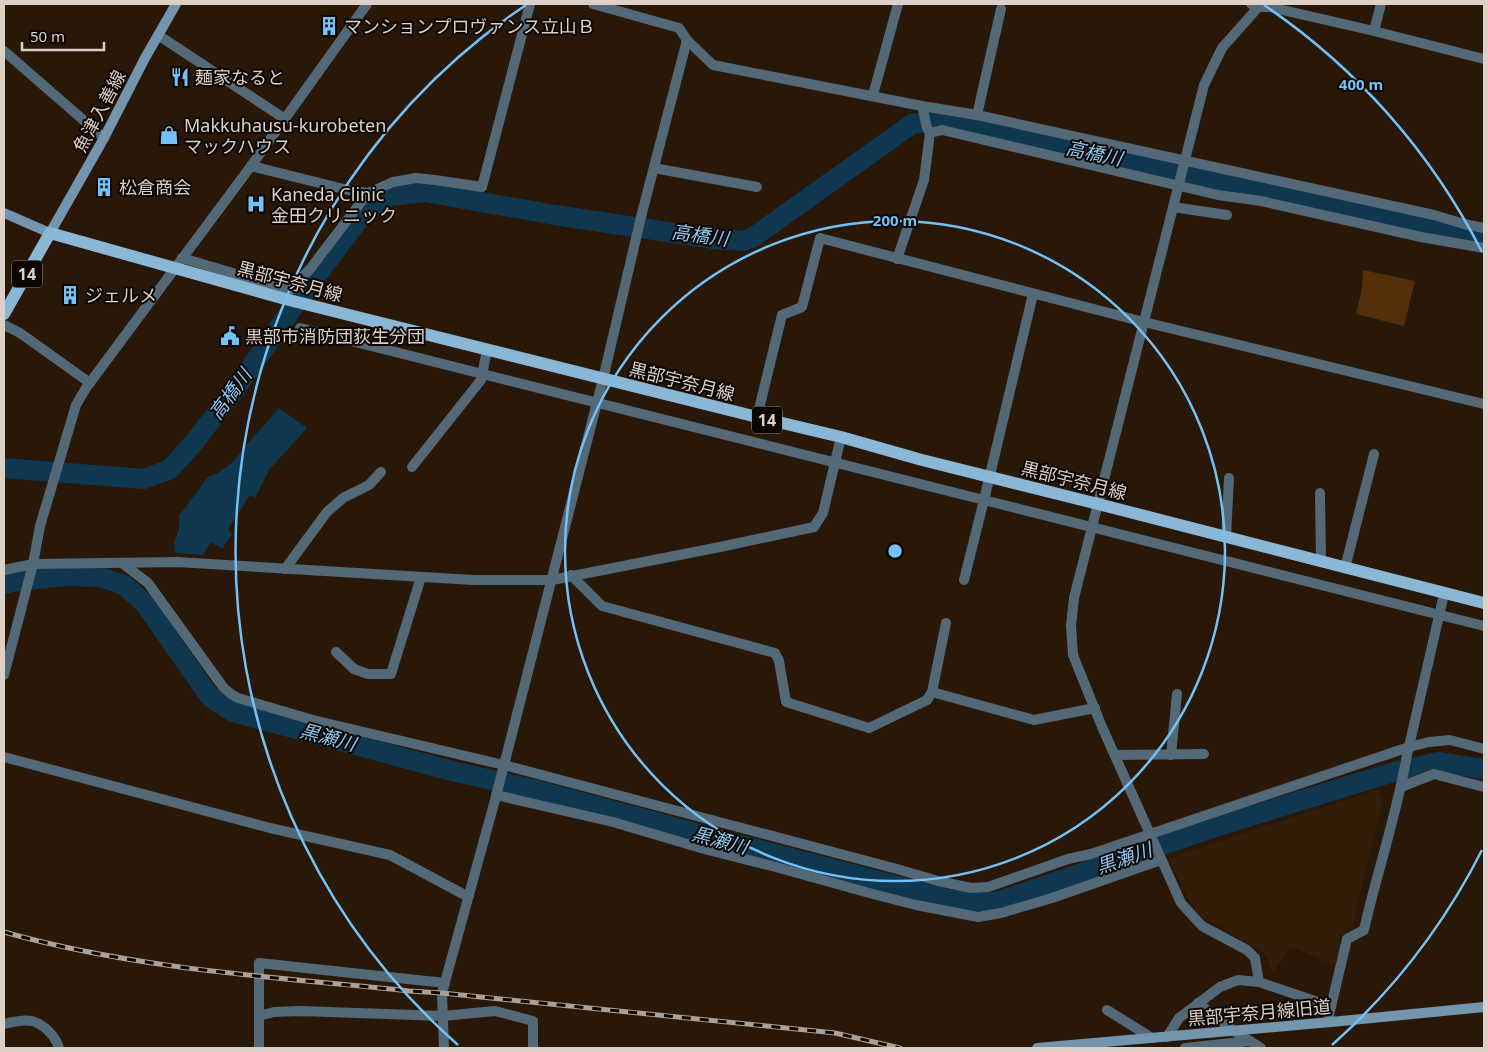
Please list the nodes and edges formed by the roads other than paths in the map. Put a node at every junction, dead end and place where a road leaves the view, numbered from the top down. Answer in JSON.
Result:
{"nodes":[{"id":1,"x":176,"y":4,"type":"edge"},
{"id":2,"x":367,"y":4,"type":"edge"},
{"id":3,"x":530,"y":4,"type":"edge"},
{"id":4,"x":593,"y":4,"type":"edge"},
{"id":5,"x":898,"y":4,"type":"edge"},
{"id":6,"x":1380,"y":4,"type":"edge"},
{"id":7,"x":1257,"y":5,"type":"edge"},
{"id":8,"x":1000,"y":9,"type":"dead end"},
{"id":9,"x":1374,"y":31,"type":"junction"},
{"id":10,"x":158,"y":35,"type":"junction"},
{"id":11,"x":687,"y":40,"type":"junction"},
{"id":12,"x":4,"y":51,"type":"edge"},
{"id":13,"x":1484,"y":59,"type":"edge"},
{"id":14,"x":874,"y":95,"type":"junction"},
{"id":15,"x":922,"y":106,"type":"junction"},
{"id":16,"x":977,"y":115,"type":"junction"},
{"id":17,"x":285,"y":119,"type":"junction"},
{"id":18,"x":930,"y":132,"type":"junction"},
{"id":19,"x":104,"y":138,"type":"junction"},
{"id":20,"x":1185,"y":160,"type":"junction"},
{"id":21,"x":251,"y":166,"type":"junction"},
{"id":22,"x":654,"y":168,"type":"junction"},
{"id":23,"x":1179,"y":184,"type":"junction"},
{"id":24,"x":758,"y":187,"type":"dead end"},
{"id":25,"x":368,"y":193,"type":"junction"},
{"id":26,"x":1173,"y":207,"type":"junction"},
{"id":27,"x":4,"y":213,"type":"edge"},
{"id":28,"x":1227,"y":215,"type":"dead end"},
{"id":29,"x":1484,"y":228,"type":"edge"},
{"id":30,"x":50,"y":233,"type":"junction"},
{"id":31,"x":1484,"y":248,"type":"edge"},
{"id":32,"x":897,"y":258,"type":"junction"},
{"id":33,"x":178,"y":263,"type":"junction"},
{"id":34,"x":1033,"y":294,"type":"junction"},
{"id":35,"x":4,"y":314,"type":"edge"},
{"id":36,"x":1144,"y":322,"type":"junction"},
{"id":37,"x":4,"y":325,"type":"edge"},
{"id":38,"x":300,"y":328,"type":"dead end"},
{"id":39,"x":487,"y":350,"type":"junction"},
{"id":40,"x":482,"y":373,"type":"junction"},
{"id":41,"x":603,"y":379,"type":"junction"},
{"id":42,"x":90,"y":383,"type":"junction"},
{"id":43,"x":597,"y":403,"type":"junction"},
{"id":44,"x":1484,"y":404,"type":"edge"},
{"id":45,"x":757,"y":418,"type":"junction"},
{"id":46,"x":841,"y":437,"type":"junction"},
{"id":47,"x":1374,"y":454,"type":"dead end"},
{"id":48,"x":836,"y":462,"type":"junction"},
{"id":49,"x":412,"y":467,"type":"dead end"},
{"id":50,"x":381,"y":472,"type":"dead end"},
{"id":51,"x":989,"y":477,"type":"junction"},
{"id":52,"x":1229,"y":478,"type":"dead end"},
{"id":53,"x":1320,"y":493,"type":"dead end"},
{"id":54,"x":984,"y":500,"type":"junction"},
{"id":55,"x":1098,"y":504,"type":"junction"},
{"id":56,"x":1092,"y":526,"type":"junction"},
{"id":57,"x":1226,"y":537,"type":"junction"},
{"id":58,"x":122,"y":562,"type":"junction"},
{"id":59,"x":1321,"y":562,"type":"junction"},
{"id":60,"x":32,"y":568,"type":"junction"},
{"id":61,"x":1345,"y":568,"type":"junction"},
{"id":62,"x":285,"y":569,"type":"junction"},
{"id":63,"x":4,"y":570,"type":"edge"},
{"id":64,"x":571,"y":575,"type":"junction"},
{"id":65,"x":421,"y":577,"type":"junction"},
{"id":66,"x":552,"y":580,"type":"junction"},
{"id":67,"x":964,"y":580,"type":"dead end"},
{"id":68,"x":1444,"y":594,"type":"junction"},
{"id":69,"x":1484,"y":603,"type":"edge"},
{"id":70,"x":1440,"y":614,"type":"junction"},
{"id":71,"x":946,"y":623,"type":"dead end"},
{"id":72,"x":1484,"y":626,"type":"edge"},
{"id":73,"x":336,"y":652,"type":"dead end"},
{"id":74,"x":4,"y":675,"type":"edge"},
{"id":75,"x":932,"y":692,"type":"junction"},
{"id":76,"x":1177,"y":694,"type":"dead end"},
{"id":77,"x":1095,"y":708,"type":"junction"},
{"id":78,"x":1484,"y":749,"type":"edge"},
{"id":79,"x":1408,"y":751,"type":"junction"},
{"id":80,"x":1204,"y":754,"type":"dead end"},
{"id":81,"x":1116,"y":755,"type":"junction"},
{"id":82,"x":1171,"y":755,"type":"junction"},
{"id":83,"x":4,"y":757,"type":"edge"},
{"id":84,"x":503,"y":767,"type":"junction"},
{"id":85,"x":1402,"y":783,"type":"junction"},
{"id":86,"x":1484,"y":787,"type":"edge"},
{"id":87,"x":495,"y":798,"type":"junction"},
{"id":88,"x":1151,"y":836,"type":"junction"},
{"id":89,"x":1160,"y":858,"type":"junction"},
{"id":90,"x":469,"y":896,"type":"junction"},
{"id":91,"x":1259,"y":982,"type":"junction"},
{"id":92,"x":445,"y":983,"type":"junction"},
{"id":93,"x":1198,"y":1003,"type":"junction"},
{"id":94,"x":1484,"y":1006,"type":"edge"},
{"id":95,"x":1107,"y":1010,"type":"dead end"},
{"id":96,"x":258,"y":1016,"type":"junction"},
{"id":97,"x":443,"y":1016,"type":"junction"},
{"id":98,"x":1330,"y":1019,"type":"junction"},
{"id":99,"x":4,"y":1024,"type":"edge"},
{"id":100,"x":1234,"y":1031,"type":"junction"},
{"id":101,"x":1167,"y":1037,"type":"junction"},
{"id":102,"x":1152,"y":1038,"type":"junction"},
{"id":103,"x":1250,"y":1041,"type":"junction"},
{"id":104,"x":59,"y":1048,"type":"edge"},
{"id":105,"x":259,"y":1048,"type":"edge"},
{"id":106,"x":444,"y":1048,"type":"edge"},
{"id":107,"x":534,"y":1048,"type":"edge"},
{"id":108,"x":1037,"y":1048,"type":"edge"},
{"id":109,"x":1185,"y":1048,"type":"edge"},
{"id":110,"x":1261,"y":1048,"type":"edge"}],
"edges":[{"from":1,"to":10,"type":"street","name":"魚津入善線"},
{"from":2,"to":17,"type":"street"},
{"from":3,"to":25,"type":"street"},
{"from":4,"to":11,"type":"street"},
{"from":5,"to":14,"type":"street"},
{"from":6,"to":9,"type":"street"},
{"from":7,"to":9,"type":"street"},
{"from":7,"to":20,"type":"street"},
{"from":8,"to":16,"type":"street"},
{"from":9,"to":13,"type":"street"},
{"from":10,"to":17,"type":"street"},
{"from":10,"to":19,"type":"street","name":"魚津入善線"},
{"from":11,"to":14,"type":"street"},
{"from":11,"to":22,"type":"street"},
{"from":12,"to":19,"type":"street"},
{"from":14,"to":15,"type":"street"},
{"from":15,"to":16,"type":"street"},
{"from":15,"to":18,"type":"street"},
{"from":16,"to":20,"type":"street"},
{"from":17,"to":21,"type":"street"},
{"from":18,"to":23,"type":"street"},
{"from":18,"to":32,"type":"street"},
{"from":19,"to":30,"type":"street","name":"魚津入善線"},
{"from":20,"to":23,"type":"street"},
{"from":20,"to":29,"type":"street"},
{"from":21,"to":25,"type":"street"},
{"from":21,"to":33,"type":"street"},
{"from":22,"to":24,"type":"street"},
{"from":22,"to":41,"type":"street"},
{"from":23,"to":26,"type":"street"},
{"from":23,"to":31,"type":"street"},
{"from":25,"to":33,"type":"street"},
{"from":26,"to":28,"type":"street"},
{"from":26,"to":36,"type":"street"},
{"from":27,"to":30,"type":"street"},
{"from":30,"to":33,"type":"main road","name":"黒部宇奈月線","number":"14"},
{"from":30,"to":35,"type":"main road","number":"14"},
{"from":32,"to":34,"type":"street"},
{"from":32,"to":45,"type":"street"},
{"from":33,"to":39,"type":"main road","name":"黒部宇奈月線","number":"14"},
{"from":33,"to":42,"type":"street"},
{"from":34,"to":36,"type":"street"},
{"from":34,"to":51,"type":"street"},
{"from":36,"to":44,"type":"street"},
{"from":36,"to":55,"type":"street"},
{"from":37,"to":42,"type":"street"},
{"from":38,"to":40,"type":"street"},
{"from":39,"to":40,"type":"street"},
{"from":39,"to":41,"type":"main road","name":"黒部宇奈月線","number":"14"},
{"from":40,"to":43,"type":"street"},
{"from":40,"to":49,"type":"street"},
{"from":41,"to":43,"type":"street"},
{"from":41,"to":45,"type":"main road","name":"黒部宇奈月線","number":"14"},
{"from":42,"to":60,"type":"street"},
{"from":43,"to":48,"type":"street"},
{"from":43,"to":66,"type":"street"},
{"from":45,"to":46,"type":"main road","name":"黒部宇奈月線","number":"14"},
{"from":46,"to":48,"type":"street"},
{"from":46,"to":51,"type":"main road","name":"黒部宇奈月線","number":"14"},
{"from":47,"to":61,"type":"street"},
{"from":48,"to":54,"type":"street"},
{"from":48,"to":64,"type":"street"},
{"from":50,"to":62,"type":"street"},
{"from":51,"to":54,"type":"street"},
{"from":51,"to":55,"type":"main road","name":"黒部宇奈月線","number":"14"},
{"from":52,"to":57,"type":"street"},
{"from":53,"to":59,"type":"street"},
{"from":54,"to":56,"type":"street"},
{"from":54,"to":67,"type":"street"},
{"from":55,"to":56,"type":"street"},
{"from":55,"to":57,"type":"main road","name":"黒部宇奈月線","number":"14"},
{"from":56,"to":70,"type":"street"},
{"from":56,"to":77,"type":"street"},
{"from":57,"to":59,"type":"main road","name":"黒部宇奈月線","number":"14"},
{"from":58,"to":60,"type":"street"},
{"from":58,"to":62,"type":"street"},
{"from":58,"to":84,"type":"street"},
{"from":59,"to":61,"type":"main road","name":"黒部宇奈月線","number":"14"},
{"from":60,"to":63,"type":"street"},
{"from":60,"to":74,"type":"street"},
{"from":61,"to":68,"type":"main road","name":"黒部宇奈月線","number":"14"},
{"from":62,"to":65,"type":"street"},
{"from":64,"to":66,"type":"street"},
{"from":64,"to":75,"type":"street"},
{"from":65,"to":66,"type":"street"},
{"from":65,"to":73,"type":"street"},
{"from":66,"to":84,"type":"street"},
{"from":68,"to":69,"type":"main road","name":"黒部宇奈月線","number":"14"},
{"from":68,"to":70,"type":"street"},
{"from":70,"to":72,"type":"street"},
{"from":70,"to":79,"type":"street"},
{"from":71,"to":75,"type":"street"},
{"from":75,"to":77,"type":"street"},
{"from":76,"to":82,"type":"street"},
{"from":77,"to":81,"type":"street"},
{"from":78,"to":79,"type":"street"},
{"from":79,"to":85,"type":"street"},
{"from":79,"to":88,"type":"street"},
{"from":80,"to":82,"type":"street"},
{"from":81,"to":82,"type":"street"},
{"from":81,"to":88,"type":"street"},
{"from":83,"to":90,"type":"street"},
{"from":84,"to":87,"type":"street"},
{"from":84,"to":88,"type":"street"},
{"from":85,"to":86,"type":"street"},
{"from":85,"to":98,"type":"street"},
{"from":87,"to":89,"type":"street"},
{"from":87,"to":90,"type":"street"},
{"from":88,"to":89,"type":"street"},
{"from":89,"to":91,"type":"street"},
{"from":90,"to":92,"type":"street"},
{"from":91,"to":93,"type":"street"},
{"from":91,"to":98,"type":"street"},
{"from":92,"to":96,"type":"street"},
{"from":92,"to":97,"type":"street"},
{"from":93,"to":100,"type":"street"},
{"from":93,"to":101,"type":"street"},
{"from":94,"to":98,"type":"street","name":"黒部宇奈月線旧道"},
{"from":95,"to":102,"type":"street"},
{"from":96,"to":97,"type":"street"},
{"from":96,"to":105,"type":"street"},
{"from":97,"to":106,"type":"street"},
{"from":97,"to":107,"type":"street"},
{"from":98,"to":100,"type":"street","name":"黒部宇奈月線旧道"},
{"from":99,"to":104,"type":"street"},
{"from":100,"to":101,"type":"street","name":"黒部宇奈月線旧道"},
{"from":100,"to":103,"type":"street"},
{"from":101,"to":102,"type":"street","name":"黒部宇奈月線旧道"},
{"from":102,"to":108,"type":"street","name":"黒部宇奈月線旧道"},
{"from":103,"to":109,"type":"street"},
{"from":103,"to":110,"type":"street"}]}
